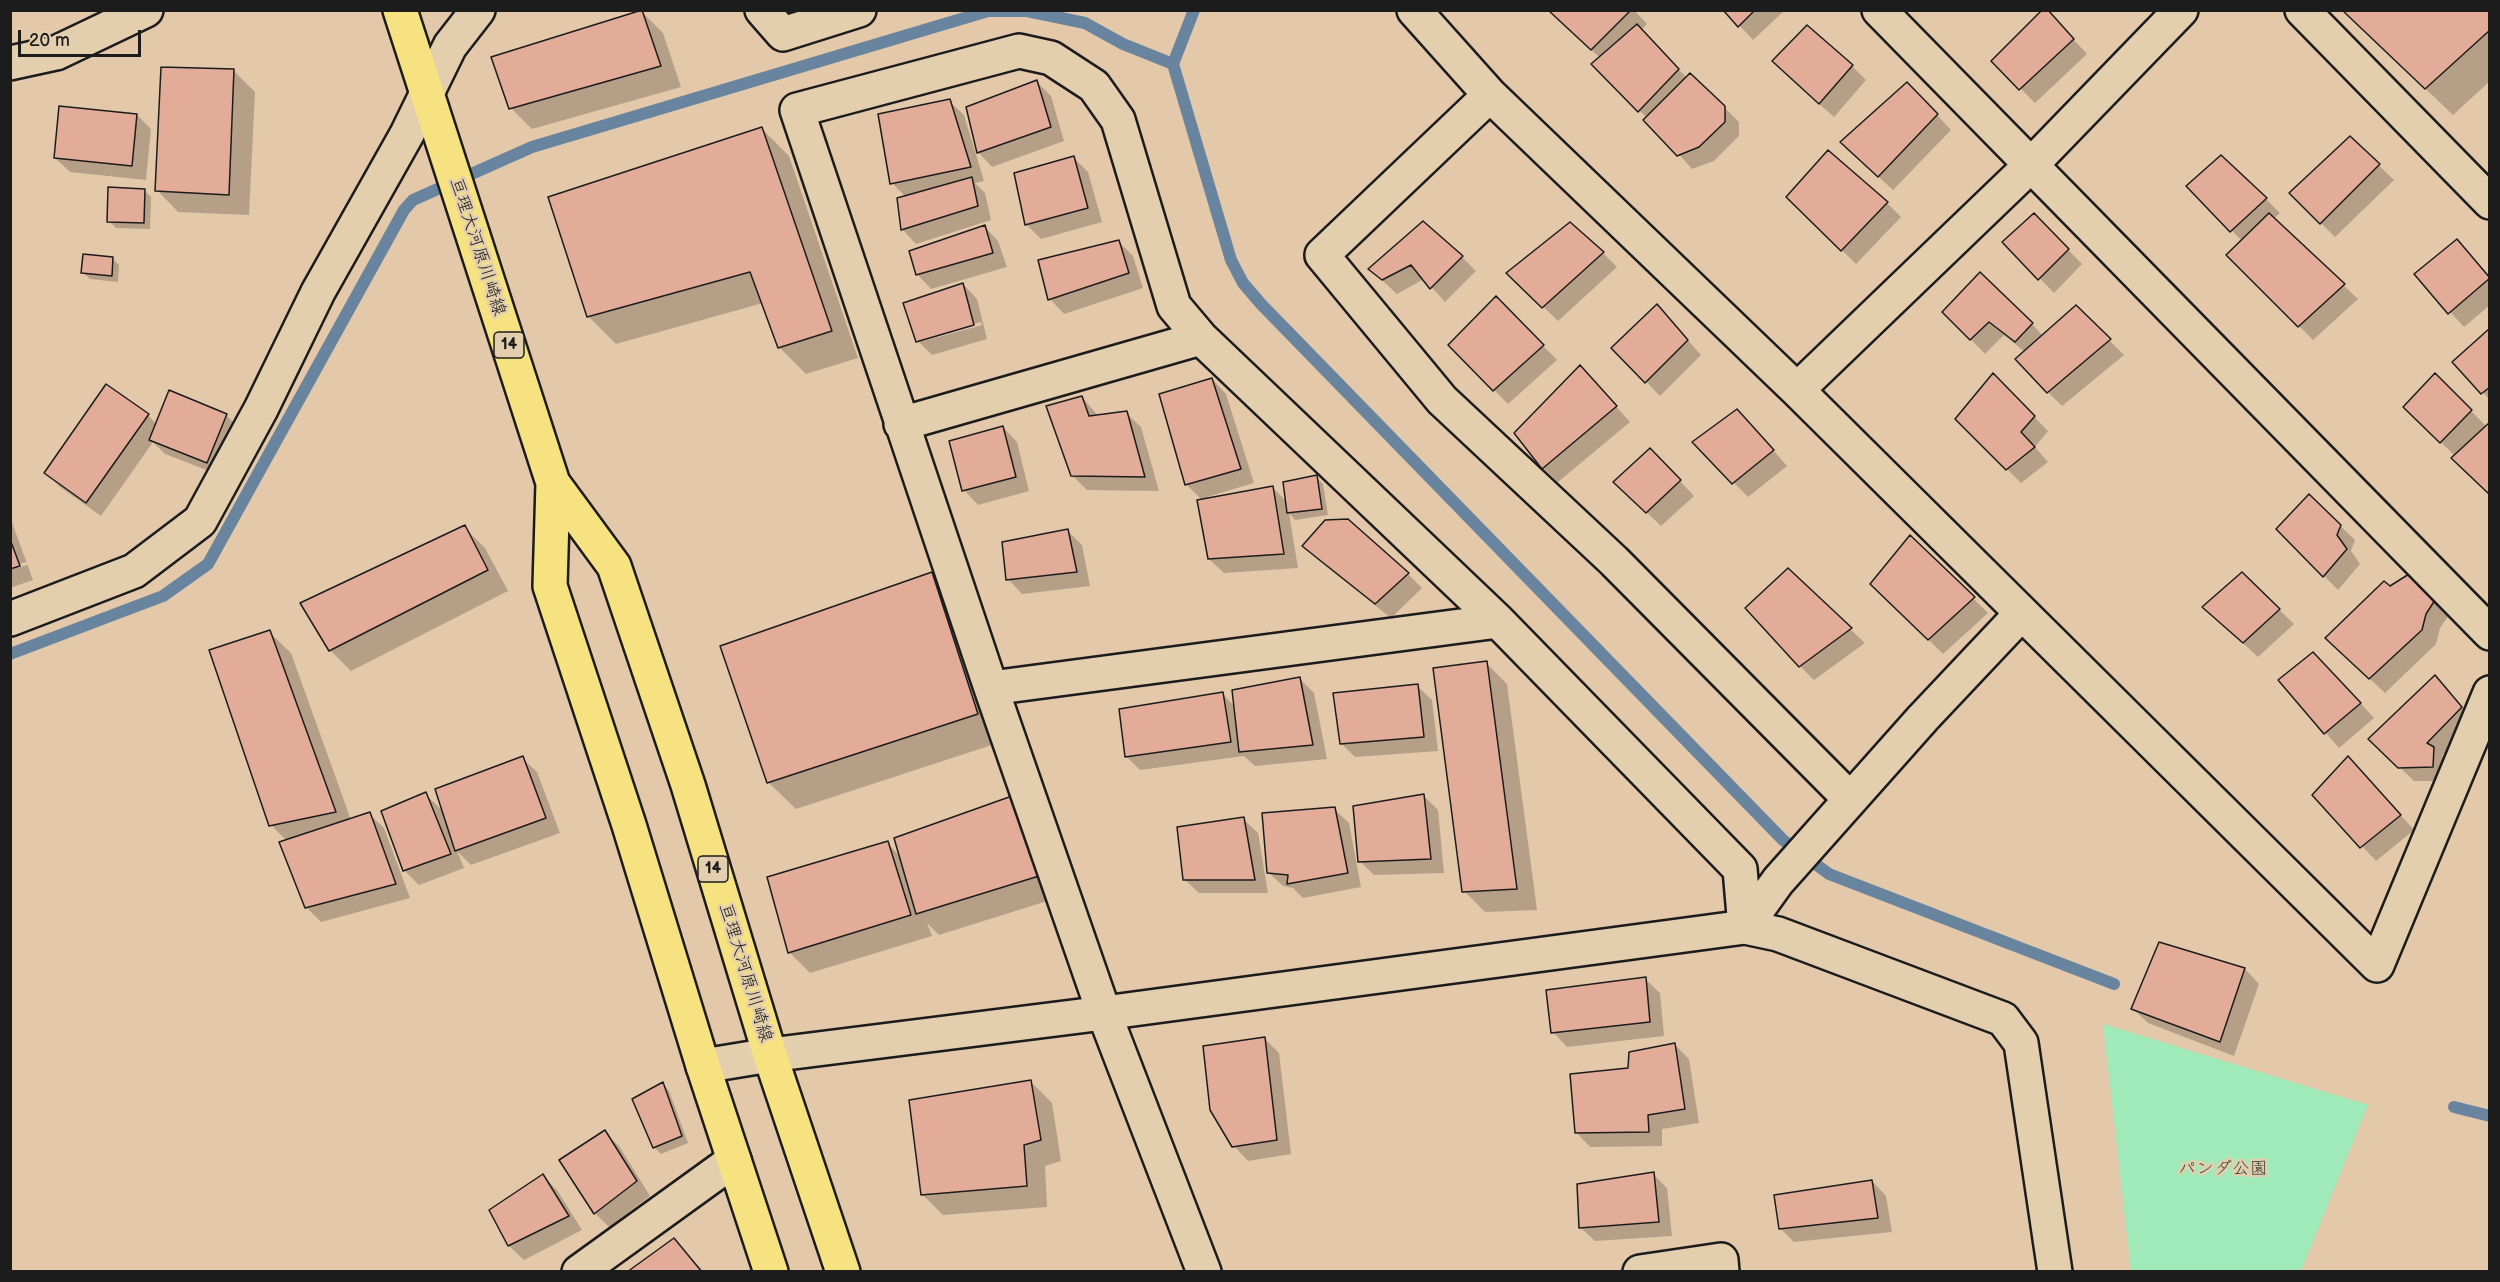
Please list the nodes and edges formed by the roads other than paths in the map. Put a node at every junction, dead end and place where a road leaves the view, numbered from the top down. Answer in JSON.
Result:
{"nodes":[{"id":1,"x":146,"y":10,"type":"edge"},
{"id":2,"x":400,"y":10,"type":"edge"},
{"id":3,"x":478,"y":10,"type":"edge"},
{"id":4,"x":762,"y":10,"type":"edge"},
{"id":5,"x":859,"y":10,"type":"edge"},
{"id":6,"x":1414,"y":10,"type":"edge"},
{"id":7,"x":1879,"y":10,"type":"edge"},
{"id":8,"x":2181,"y":10,"type":"edge"},
{"id":9,"x":2302,"y":10,"type":"edge"},
{"id":10,"x":10,"y":63,"type":"edge"},
{"id":11,"x":1490,"y":95,"type":"junction"},
{"id":12,"x":426,"y":96,"type":"junction"},
{"id":13,"x":2031,"y":165,"type":"junction"},
{"id":14,"x":2490,"y":202,"type":"edge"},
{"id":15,"x":1201,"y":338,"type":"junction"},
{"id":16,"x":1797,"y":390,"type":"junction"},
{"id":17,"x":901,"y":424,"type":"junction"},
{"id":18,"x":553,"y":483,"type":"junction"},
{"id":19,"x":2022,"y":613,"type":"junction"},
{"id":20,"x":10,"y":619,"type":"edge"},
{"id":21,"x":1497,"y":621,"type":"junction"},
{"id":22,"x":2490,"y":633,"type":"edge"},
{"id":23,"x":991,"y":688,"type":"junction"},
{"id":24,"x":2490,"y":693,"type":"edge"},
{"id":25,"x":1850,"y":799,"type":"junction"},
{"id":26,"x":1744,"y":927,"type":"junction"},
{"id":27,"x":1104,"y":1013,"type":"junction"},
{"id":28,"x":770,"y":1055,"type":"junction"},
{"id":29,"x":703,"y":1066,"type":"junction"},
{"id":30,"x":734,"y":1160,"type":"junction"},
{"id":31,"x":579,"y":1272,"type":"edge"},
{"id":32,"x":771,"y":1272,"type":"edge"},
{"id":33,"x":843,"y":1272,"type":"edge"},
{"id":34,"x":1204,"y":1272,"type":"edge"},
{"id":35,"x":1640,"y":1272,"type":"edge"},
{"id":36,"x":1722,"y":1272,"type":"edge"},
{"id":37,"x":2055,"y":1272,"type":"edge"}],
"edges":[{"from":1,"to":10,"type":"street"},
{"from":2,"to":12,"type":"main road","name":"亘理大河原川崎線","number":"14"},
{"from":3,"to":12,"type":"street"},
{"from":4,"to":5,"type":"street"},
{"from":6,"to":11,"type":"street"},
{"from":7,"to":13,"type":"street"},
{"from":8,"to":13,"type":"street"},
{"from":9,"to":14,"type":"street"},
{"from":11,"to":16,"type":"street"},
{"from":11,"to":25,"type":"street"},
{"from":12,"to":18,"type":"main road","name":"亘理大河原川崎線","number":"14"},
{"from":12,"to":20,"type":"street"},
{"from":13,"to":16,"type":"street"},
{"from":13,"to":22,"type":"street"},
{"from":15,"to":17,"type":"street"},
{"from":15,"to":17,"type":"street"},
{"from":15,"to":21,"type":"street"},
{"from":16,"to":19,"type":"street"},
{"from":17,"to":23,"type":"street"},
{"from":18,"to":28,"type":"main road","name":"亘理大河原川崎線","number":"14"},
{"from":18,"to":29,"type":"main road","name":"亘理大河原川崎線","number":"14"},
{"from":19,"to":24,"type":"street"},
{"from":19,"to":25,"type":"street"},
{"from":21,"to":23,"type":"street"},
{"from":21,"to":26,"type":"street"},
{"from":23,"to":27,"type":"street"},
{"from":25,"to":26,"type":"street"},
{"from":26,"to":27,"type":"street"},
{"from":26,"to":37,"type":"street"},
{"from":27,"to":28,"type":"street"},
{"from":27,"to":34,"type":"street"},
{"from":28,"to":29,"type":"street"},
{"from":28,"to":33,"type":"main road","name":"亘理大河原川崎線","number":"14"},
{"from":29,"to":30,"type":"main road","name":"亘理大河原川崎線","number":"14"},
{"from":30,"to":31,"type":"street"},
{"from":30,"to":32,"type":"main road","name":"亘理大河原川崎線","number":"14"},
{"from":35,"to":36,"type":"street"}]}
